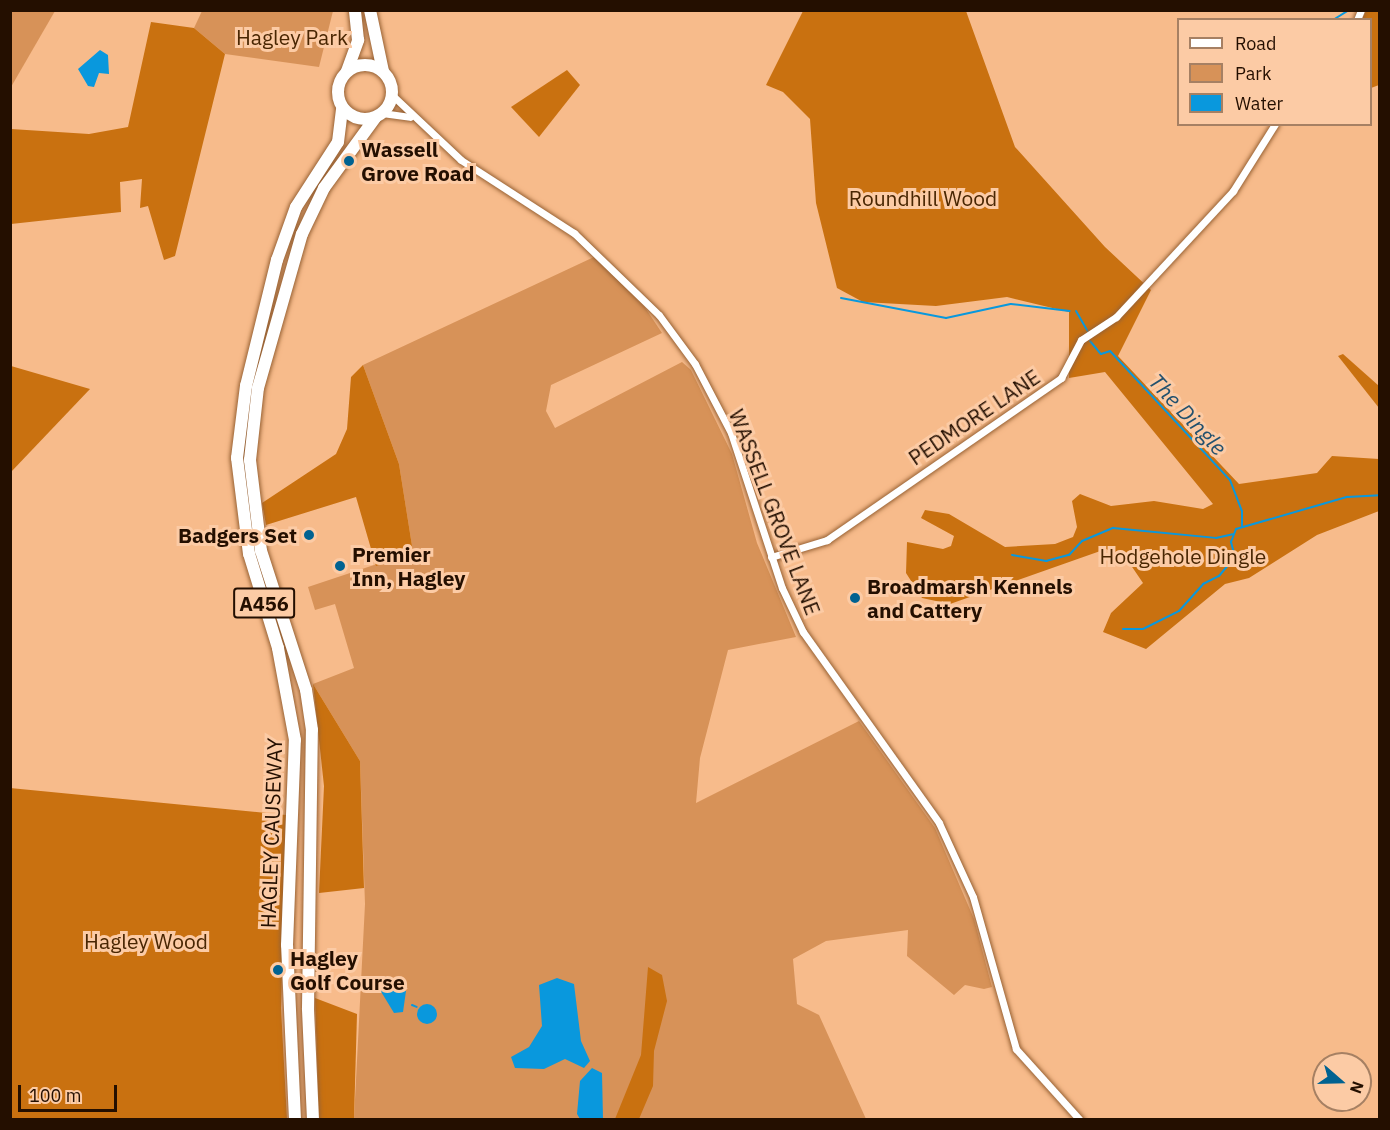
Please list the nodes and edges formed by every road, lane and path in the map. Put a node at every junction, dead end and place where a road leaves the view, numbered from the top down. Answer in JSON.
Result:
{"nodes":[{"id":1,"x":355,"y":10,"type":"edge"},
{"id":2,"x":370,"y":10,"type":"edge"},
{"id":3,"x":347,"y":71,"type":"junction"},
{"id":4,"x":383,"y":71,"type":"junction"},
{"id":5,"x":391,"y":94,"type":"junction"},
{"id":6,"x":342,"y":106,"type":"junction"},
{"id":7,"x":379,"y":116,"type":"junction"},
{"id":8,"x":410,"y":117,"type":"junction"},
{"id":9,"x":1274,"y":126,"type":"edge"},
{"id":10,"x":771,"y":557,"type":"junction"},
{"id":11,"x":295,"y":1119,"type":"edge"},
{"id":12,"x":313,"y":1119,"type":"edge"},
{"id":13,"x":1080,"y":1119,"type":"edge"}],
"edges":[{"from":1,"to":3,"type":"highway"},
{"from":2,"to":4,"type":"highway"},
{"from":3,"to":4,"type":"highway"},
{"from":3,"to":6,"type":"highway"},
{"from":4,"to":5,"type":"highway"},
{"from":5,"to":7,"type":"highway"},
{"from":5,"to":8,"type":"street","name":"WASSELL GROVE LANE"},
{"from":6,"to":7,"type":"highway"},
{"from":6,"to":11,"type":"highway","name":"HAGLEY CAUSEWAY","number":"A456"},
{"from":7,"to":8,"type":"street"},
{"from":7,"to":12,"type":"highway","name":"HAGLEY CAUSEWAY","number":"A456"},
{"from":8,"to":10,"type":"street","name":"WASSELL GROVE LANE"},
{"from":9,"to":10,"type":"street","name":"PEDMORE LANE"},
{"from":10,"to":13,"type":"street","name":"WASSELL GROVE LANE"}]}
